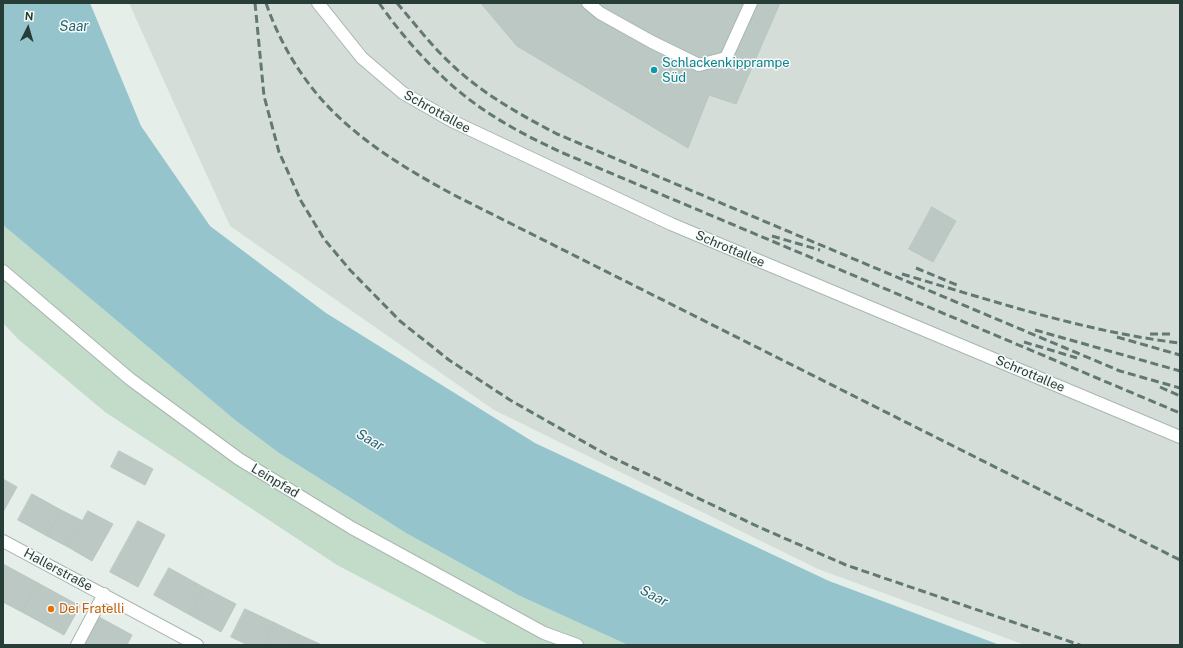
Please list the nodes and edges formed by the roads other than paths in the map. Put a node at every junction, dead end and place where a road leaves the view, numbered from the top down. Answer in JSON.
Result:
{"nodes":[{"id":1,"x":318,"y":3,"type":"edge"},
{"id":2,"x":588,"y":3,"type":"edge"},
{"id":3,"x":751,"y":3,"type":"edge"},
{"id":4,"x":3,"y":271,"type":"edge"},
{"id":5,"x":1180,"y":437,"type":"edge"},
{"id":6,"x":3,"y":541,"type":"edge"},
{"id":7,"x":104,"y":594,"type":"junction"},
{"id":8,"x":77,"y":645,"type":"edge"},
{"id":9,"x":197,"y":645,"type":"edge"},
{"id":10,"x":576,"y":645,"type":"edge"}],
"edges":[{"from":1,"to":5,"type":"street","name":"Schrottallee"},
{"from":2,"to":3,"type":"street"},
{"from":4,"to":10,"type":"street","name":"Leinpfad"},
{"from":6,"to":7,"type":"street","name":"Hallerstraße"},
{"from":7,"to":8,"type":"street"},
{"from":7,"to":9,"type":"street","name":"Hallerstraße"}]}
